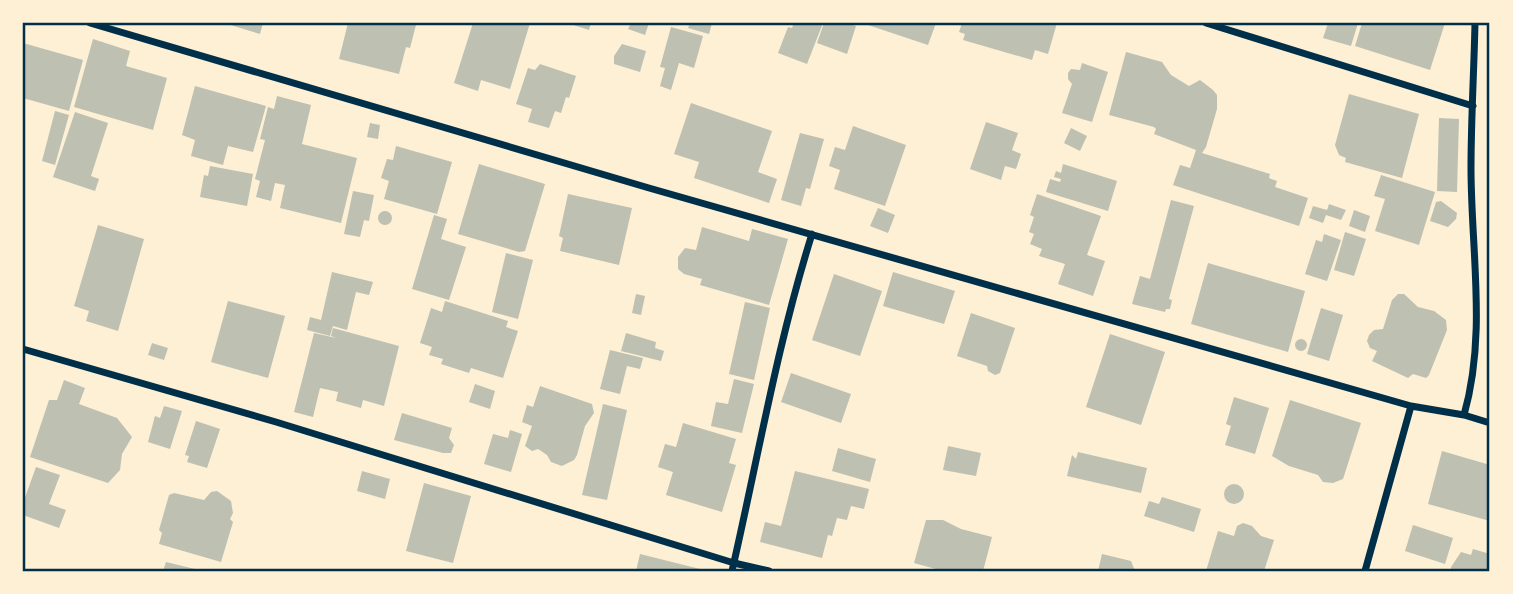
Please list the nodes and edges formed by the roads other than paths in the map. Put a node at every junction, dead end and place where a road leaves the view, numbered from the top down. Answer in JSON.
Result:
{"nodes":[{"id":1,"x":90,"y":23,"type":"edge"},
{"id":2,"x":1206,"y":23,"type":"edge"},
{"id":3,"x":1475,"y":23,"type":"edge"},
{"id":4,"x":1474,"y":106,"type":"junction"},
{"id":5,"x":812,"y":234,"type":"junction"},
{"id":6,"x":23,"y":349,"type":"edge"},
{"id":7,"x":1411,"y":406,"type":"junction"},
{"id":8,"x":1464,"y":415,"type":"junction"},
{"id":9,"x":1490,"y":423,"type":"edge"},
{"id":10,"x":733,"y":567,"type":"edge"},
{"id":11,"x":769,"y":571,"type":"edge"},
{"id":12,"x":1366,"y":571,"type":"edge"}],
"edges":[{"from":1,"to":5,"type":"street"},
{"from":2,"to":4,"type":"street"},
{"from":3,"to":4,"type":"street"},
{"from":4,"to":8,"type":"street"},
{"from":5,"to":7,"type":"street"},
{"from":5,"to":10,"type":"street"},
{"from":6,"to":10,"type":"street"},
{"from":7,"to":8,"type":"street"},
{"from":7,"to":12,"type":"street"},
{"from":8,"to":9,"type":"street"},
{"from":10,"to":11,"type":"street"}]}
